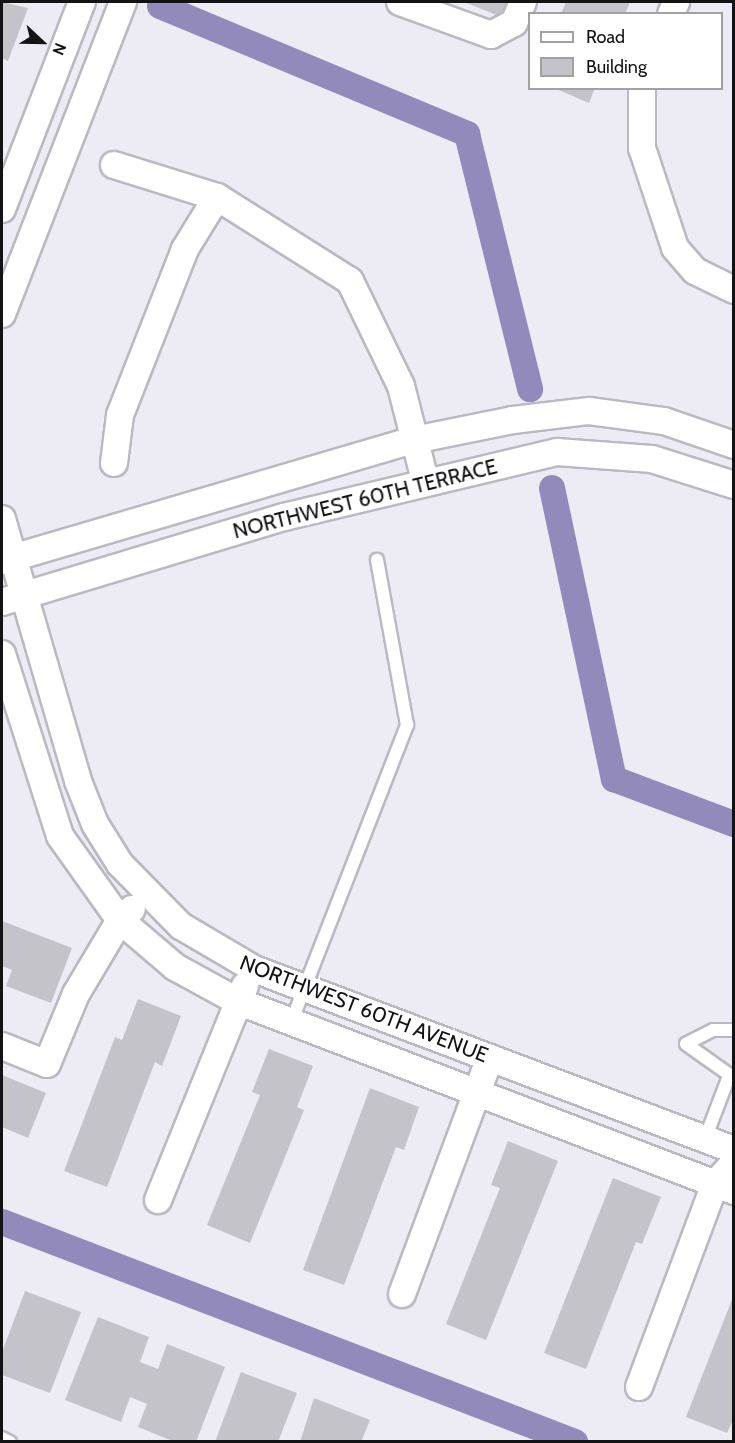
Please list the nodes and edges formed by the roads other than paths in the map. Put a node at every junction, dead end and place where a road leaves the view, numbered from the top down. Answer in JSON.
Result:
{"nodes":[{"id":1,"x":82,"y":2,"type":"edge"},
{"id":2,"x":123,"y":2,"type":"edge"},
{"id":3,"x":400,"y":2,"type":"edge"},
{"id":4,"x":523,"y":2,"type":"edge"},
{"id":5,"x":642,"y":90,"type":"edge"},
{"id":6,"x":45,"y":96,"type":"junction"},
{"id":7,"x":80,"y":109,"type":"junction"},
{"id":8,"x":114,"y":165,"type":"dead end"},
{"id":9,"x":217,"y":197,"type":"junction"},
{"id":10,"x":2,"y":209,"type":"edge"},
{"id":11,"x":734,"y":290,"type":"edge"},
{"id":12,"x":2,"y":314,"type":"edge"},
{"id":13,"x":414,"y":440,"type":"junction"},
{"id":14,"x":734,"y":444,"type":"edge"},
{"id":15,"x":114,"y":463,"type":"dead end"},
{"id":16,"x":425,"y":480,"type":"junction"},
{"id":17,"x":734,"y":485,"type":"edge"},
{"id":18,"x":2,"y":519,"type":"edge"},
{"id":19,"x":7,"y":559,"type":"edge"},
{"id":20,"x":378,"y":560,"type":"dead end"},
{"id":21,"x":12,"y":599,"type":"edge"},
{"id":22,"x":2,"y":654,"type":"edge"},
{"id":23,"x":147,"y":896,"type":"junction"},
{"id":24,"x":120,"y":920,"type":"junction"},
{"id":25,"x":254,"y":969,"type":"junction"},
{"id":26,"x":303,"y":987,"type":"junction"},
{"id":27,"x":237,"y":1001,"type":"junction"},
{"id":28,"x":292,"y":1020,"type":"junction"},
{"id":29,"x":734,"y":1030,"type":"edge"},
{"id":30,"x":2,"y":1046,"type":"edge"},
{"id":31,"x":490,"y":1058,"type":"junction"},
{"id":32,"x":731,"y":1077,"type":"edge"},
{"id":33,"x":477,"y":1094,"type":"junction"},
{"id":34,"x":705,"y":1138,"type":"junction"},
{"id":35,"x":734,"y":1150,"type":"edge"},
{"id":36,"x":734,"y":1163,"type":"edge"},
{"id":37,"x":724,"y":1188,"type":"edge"},
{"id":38,"x":158,"y":1200,"type":"dead end"},
{"id":39,"x":402,"y":1294,"type":"dead end"},
{"id":40,"x":639,"y":1387,"type":"dead end"},
{"id":41,"x":2,"y":1438,"type":"edge"},
{"id":42,"x":10,"y":1442,"type":"edge"}],
"edges":[{"from":1,"to":6,"type":"street"},
{"from":2,"to":7,"type":"street"},
{"from":3,"to":4,"type":"street"},
{"from":5,"to":11,"type":"street"},
{"from":6,"to":7,"type":"street"},
{"from":6,"to":10,"type":"street"},
{"from":7,"to":12,"type":"street"},
{"from":8,"to":9,"type":"street"},
{"from":9,"to":13,"type":"street"},
{"from":9,"to":15,"type":"street"},
{"from":13,"to":14,"type":"street","name":"NORTHWEST 60TH TERRACE"},
{"from":13,"to":16,"type":"street"},
{"from":13,"to":19,"type":"street","name":"NORTHWEST 60TH TERRACE"},
{"from":16,"to":17,"type":"street","name":"NORTHWEST 60TH TERRACE"},
{"from":16,"to":21,"type":"street","name":"NORTHWEST 60TH TERRACE"},
{"from":18,"to":19,"type":"street","name":"NORTHWEST 60TH AVENUE"},
{"from":19,"to":21,"type":"street","name":"NORTHWEST 60TH AVENUE"},
{"from":20,"to":26,"type":"lane"},
{"from":21,"to":23,"type":"street","name":"NORTHWEST 60TH AVENUE"},
{"from":22,"to":24,"type":"street","name":"NORTHWEST 60TH AVENUE"},
{"from":23,"to":24,"type":"street"},
{"from":23,"to":25,"type":"street","name":"NORTHWEST 60TH AVENUE"},
{"from":24,"to":27,"type":"street","name":"NORTHWEST 60TH AVENUE"},
{"from":24,"to":30,"type":"street"},
{"from":25,"to":26,"type":"street","name":"NORTHWEST 60TH AVENUE"},
{"from":25,"to":27,"type":"street"},
{"from":26,"to":28,"type":"lane"},
{"from":26,"to":31,"type":"street","name":"NORTHWEST 60TH AVENUE"},
{"from":27,"to":28,"type":"street","name":"NORTHWEST 60TH AVENUE"},
{"from":27,"to":38,"type":"street"},
{"from":28,"to":33,"type":"street","name":"NORTHWEST 60TH AVENUE"},
{"from":29,"to":32,"type":"lane"},
{"from":31,"to":33,"type":"street"},
{"from":31,"to":34,"type":"street","name":"NORTHWEST 60TH AVENUE"},
{"from":32,"to":34,"type":"lane"},
{"from":33,"to":37,"type":"street","name":"NORTHWEST 60TH AVENUE"},
{"from":33,"to":39,"type":"street"},
{"from":34,"to":35,"type":"street","name":"NORTHWEST 60TH AVENUE"},
{"from":36,"to":37,"type":"street"},
{"from":37,"to":40,"type":"street"},
{"from":41,"to":42,"type":"lane"}]}
